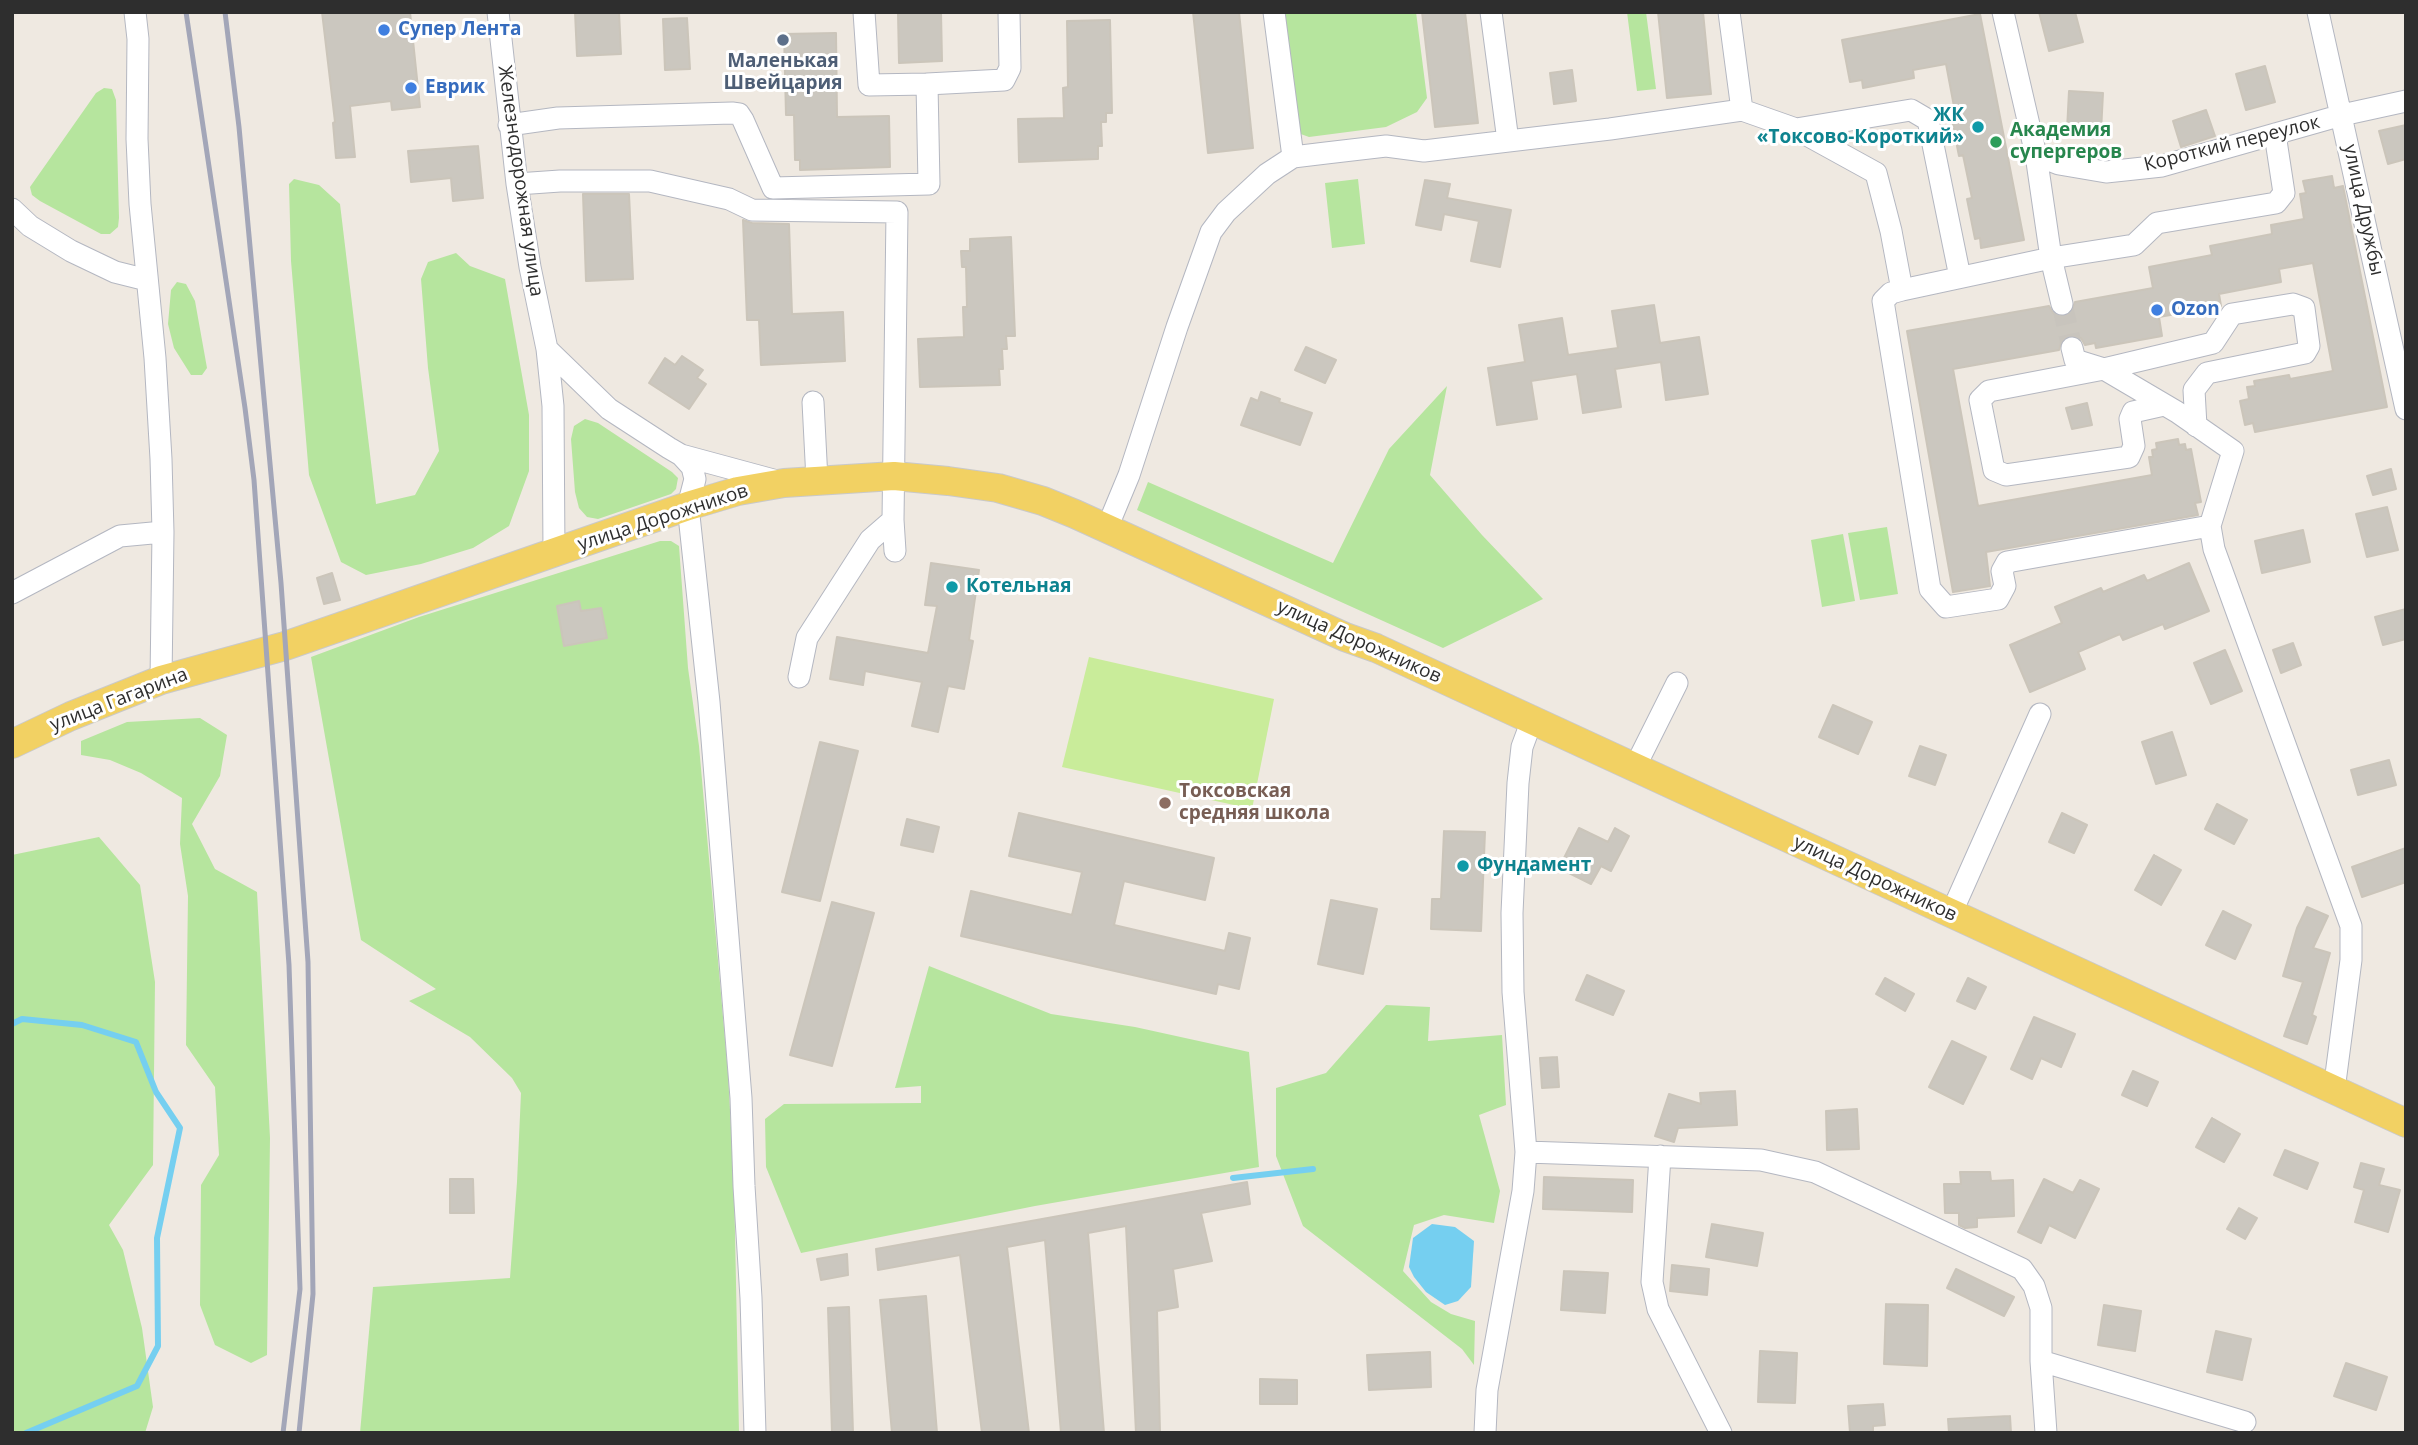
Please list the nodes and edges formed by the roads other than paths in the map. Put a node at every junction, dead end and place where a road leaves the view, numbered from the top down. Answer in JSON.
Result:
{"nodes":[{"id":1,"x":135,"y":12,"type":"edge"},
{"id":2,"x":498,"y":12,"type":"edge"},
{"id":3,"x":864,"y":12,"type":"edge"},
{"id":4,"x":1009,"y":12,"type":"edge"},
{"id":5,"x":1275,"y":12,"type":"edge"},
{"id":6,"x":1491,"y":12,"type":"edge"},
{"id":7,"x":1729,"y":12,"type":"edge"},
{"id":8,"x":2003,"y":12,"type":"edge"},
{"id":9,"x":2318,"y":12,"type":"edge"},
{"id":10,"x":927,"y":83,"type":"junction"},
{"id":11,"x":2406,"y":101,"type":"edge"},
{"id":12,"x":1742,"y":110,"type":"junction"},
{"id":13,"x":2343,"y":115,"type":"junction"},
{"id":14,"x":509,"y":125,"type":"junction"},
{"id":15,"x":1796,"y":129,"type":"junction"},
{"id":16,"x":2275,"y":134,"type":"junction"},
{"id":17,"x":1508,"y":141,"type":"junction"},
{"id":18,"x":2036,"y":155,"type":"junction"},
{"id":19,"x":1293,"y":157,"type":"junction"},
{"id":20,"x":517,"y":184,"type":"junction"},
{"id":21,"x":12,"y":209,"type":"edge"},
{"id":22,"x":2051,"y":258,"type":"junction"},
{"id":23,"x":1960,"y":277,"type":"junction"},
{"id":24,"x":147,"y":280,"type":"junction"},
{"id":25,"x":1902,"y":290,"type":"junction"},
{"id":26,"x":2062,"y":304,"type":"tunnel mouth"},
{"id":27,"x":2072,"y":348,"type":"tunnel mouth"},
{"id":28,"x":547,"y":349,"type":"junction"},
{"id":29,"x":2104,"y":369,"type":"junction"},
{"id":30,"x":813,"y":402,"type":"dead end"},
{"id":31,"x":2164,"y":405,"type":"junction"},
{"id":32,"x":2406,"y":409,"type":"edge"},
{"id":33,"x":2196,"y":426,"type":"junction"},
{"id":34,"x":681,"y":455,"type":"junction"},
{"id":35,"x":894,"y":477,"type":"junction"},
{"id":36,"x":817,"y":480,"type":"junction"},
{"id":37,"x":784,"y":483,"type":"junction"},
{"id":38,"x":688,"y":506,"type":"junction"},
{"id":39,"x":893,"y":520,"type":"junction"},
{"id":40,"x":2210,"y":526,"type":"junction"},
{"id":41,"x":1107,"y":528,"type":"junction"},
{"id":42,"x":163,"y":532,"type":"junction"},
{"id":43,"x":895,"y":551,"type":"dead end"},
{"id":44,"x":554,"y":553,"type":"junction"},
{"id":45,"x":12,"y":593,"type":"edge"},
{"id":46,"x":268,"y":650,"type":"joint"},
{"id":47,"x":799,"y":677,"type":"dead end"},
{"id":48,"x":161,"y":680,"type":"junction"},
{"id":49,"x":1677,"y":683,"type":"dead end"},
{"id":50,"x":2040,"y":715,"type":"dead end"},
{"id":51,"x":1532,"y":720,"type":"junction"},
{"id":52,"x":12,"y":744,"type":"edge"},
{"id":53,"x":1634,"y":769,"type":"junction"},
{"id":54,"x":1951,"y":914,"type":"junction"},
{"id":55,"x":2334,"y":1090,"type":"junction"},
{"id":56,"x":2406,"y":1123,"type":"edge"},
{"id":57,"x":1527,"y":1152,"type":"junction"},
{"id":58,"x":1660,"y":1156,"type":"junction"},
{"id":59,"x":2041,"y":1361,"type":"junction"},
{"id":60,"x":2245,"y":1422,"type":"dead end"},
{"id":61,"x":755,"y":1433,"type":"edge"},
{"id":62,"x":1485,"y":1433,"type":"edge"},
{"id":63,"x":1721,"y":1433,"type":"edge"},
{"id":64,"x":2046,"y":1433,"type":"edge"}],
"edges":[{"from":1,"to":24,"type":"street"},
{"from":2,"to":14,"type":"street","name":"Железнодорожная улица"},
{"from":3,"to":10,"type":"street"},
{"from":4,"to":10,"type":"street"},
{"from":5,"to":19,"type":"street"},
{"from":6,"to":17,"type":"street"},
{"from":7,"to":12,"type":"street"},
{"from":8,"to":18,"type":"street"},
{"from":9,"to":13,"type":"street","name":"улица Дружбы"},
{"from":10,"to":14,"type":"street"},
{"from":11,"to":13,"type":"street","name":"Короткий переулок"},
{"from":12,"to":15,"type":"street"},
{"from":12,"to":17,"type":"street"},
{"from":13,"to":16,"type":"street","name":"Короткий переулок"},
{"from":13,"to":32,"type":"street","name":"улица Дружбы"},
{"from":14,"to":20,"type":"street","name":"Железнодорожная улица"},
{"from":15,"to":23,"type":"street"},
{"from":15,"to":25,"type":"street"},
{"from":16,"to":18,"type":"street","name":"Короткий переулок"},
{"from":16,"to":22,"type":"street"},
{"from":17,"to":19,"type":"street"},
{"from":18,"to":22,"type":"street"},
{"from":19,"to":41,"type":"street"},
{"from":20,"to":28,"type":"street","name":"Железнодорожная улица"},
{"from":20,"to":35,"type":"street"},
{"from":21,"to":24,"type":"street"},
{"from":22,"to":23,"type":"street"},
{"from":22,"to":26,"type":"street"},
{"from":23,"to":25,"type":"street"},
{"from":24,"to":42,"type":"street"},
{"from":25,"to":40,"type":"street"},
{"from":27,"to":29,"type":"street"},
{"from":28,"to":34,"type":"street"},
{"from":28,"to":44,"type":"street","name":"Железнодорожная улица"},
{"from":29,"to":31,"type":"street"},
{"from":29,"to":31,"type":"street"},
{"from":29,"to":33,"type":"street"},
{"from":30,"to":36,"type":"street"},
{"from":31,"to":33,"type":"street"},
{"from":33,"to":40,"type":"street"},
{"from":34,"to":37,"type":"street"},
{"from":34,"to":38,"type":"street"},
{"from":35,"to":36,"type":"main road","name":"улица Дорожников"},
{"from":35,"to":39,"type":"street"},
{"from":35,"to":41,"type":"main road","name":"улица Дорожников"},
{"from":36,"to":37,"type":"main road","name":"улица Дорожников"},
{"from":37,"to":38,"type":"main road","name":"улица Дорожников"},
{"from":38,"to":44,"type":"main road","name":"улица Дорожников"},
{"from":38,"to":61,"type":"street"},
{"from":39,"to":43,"type":"street"},
{"from":39,"to":47,"type":"street"},
{"from":40,"to":55,"type":"street"},
{"from":41,"to":51,"type":"main road","name":"улица Дорожников"},
{"from":42,"to":45,"type":"street"},
{"from":42,"to":48,"type":"street"},
{"from":44,"to":46,"type":"main road","name":"улица Дорожников"},
{"from":46,"to":48,"type":"main road","name":"улица Гагарина"},
{"from":48,"to":52,"type":"main road","name":"улица Гагарина"},
{"from":49,"to":53,"type":"street"},
{"from":50,"to":54,"type":"street"},
{"from":51,"to":53,"type":"main road","name":"улица Дорожников"},
{"from":51,"to":57,"type":"street"},
{"from":53,"to":54,"type":"main road","name":"улица Дорожников"},
{"from":54,"to":55,"type":"main road","name":"улица Дорожников"},
{"from":55,"to":56,"type":"main road","name":"улица Дорожников"},
{"from":57,"to":58,"type":"street"},
{"from":57,"to":62,"type":"street"},
{"from":58,"to":59,"type":"street"},
{"from":58,"to":63,"type":"street"},
{"from":59,"to":60,"type":"street"},
{"from":59,"to":64,"type":"street"}]}
